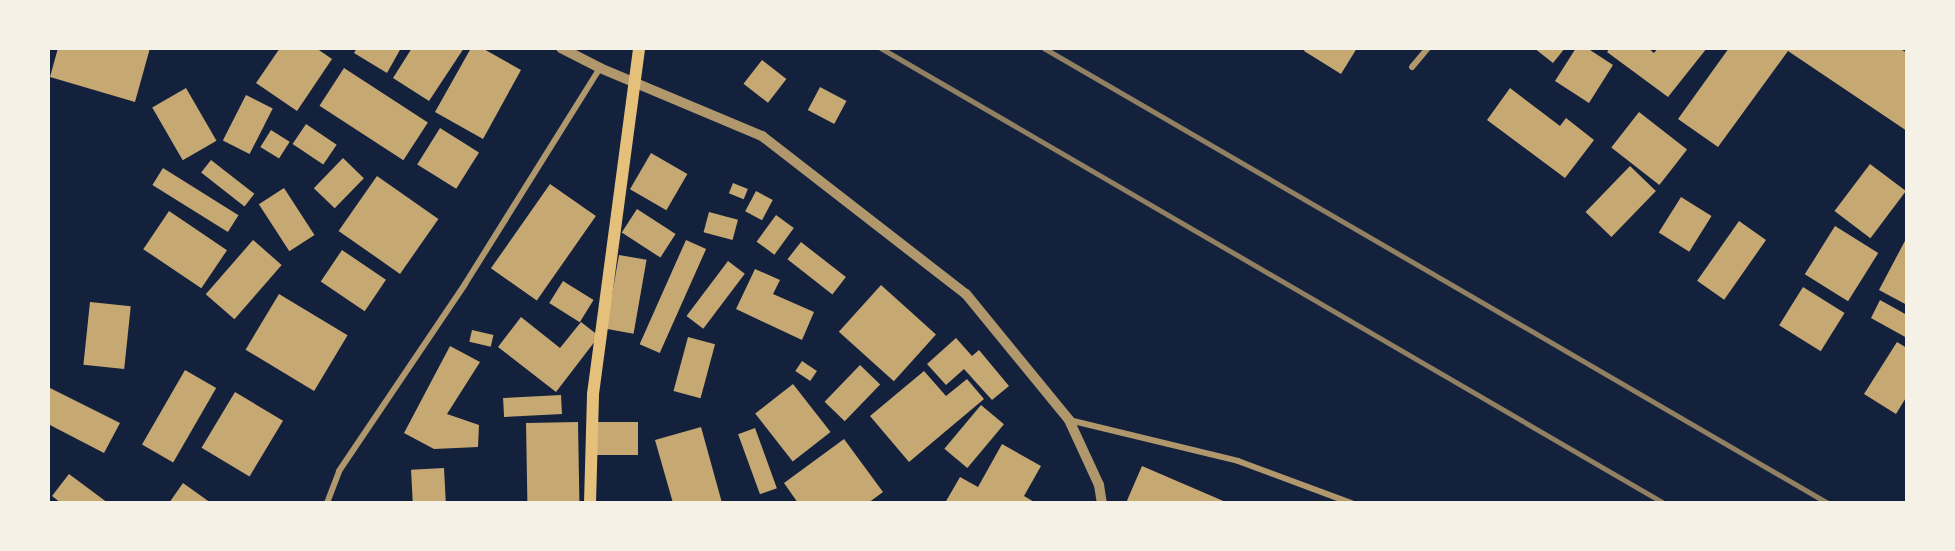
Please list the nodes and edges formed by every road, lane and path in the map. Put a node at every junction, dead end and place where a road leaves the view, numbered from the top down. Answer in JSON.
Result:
{"nodes":[{"id":1,"x":561,"y":48,"type":"edge"},
{"id":2,"x":639,"y":48,"type":"edge"},
{"id":3,"x":1428,"y":48,"type":"edge"},
{"id":4,"x":1412,"y":66,"type":"dead end"},
{"id":5,"x":600,"y":68,"type":"junction"},
{"id":6,"x":1069,"y":420,"type":"junction"},
{"id":7,"x":327,"y":503,"type":"edge"},
{"id":8,"x":590,"y":503,"type":"edge"},
{"id":9,"x":1102,"y":503,"type":"edge"},
{"id":10,"x":1351,"y":503,"type":"edge"}],
"edges":[{"from":1,"to":5,"type":"street"},
{"from":2,"to":8,"type":"main road"},
{"from":3,"to":4,"type":"street"},
{"from":5,"to":6,"type":"street"},
{"from":5,"to":7,"type":"street"},
{"from":6,"to":9,"type":"street"},
{"from":6,"to":10,"type":"street"}]}
